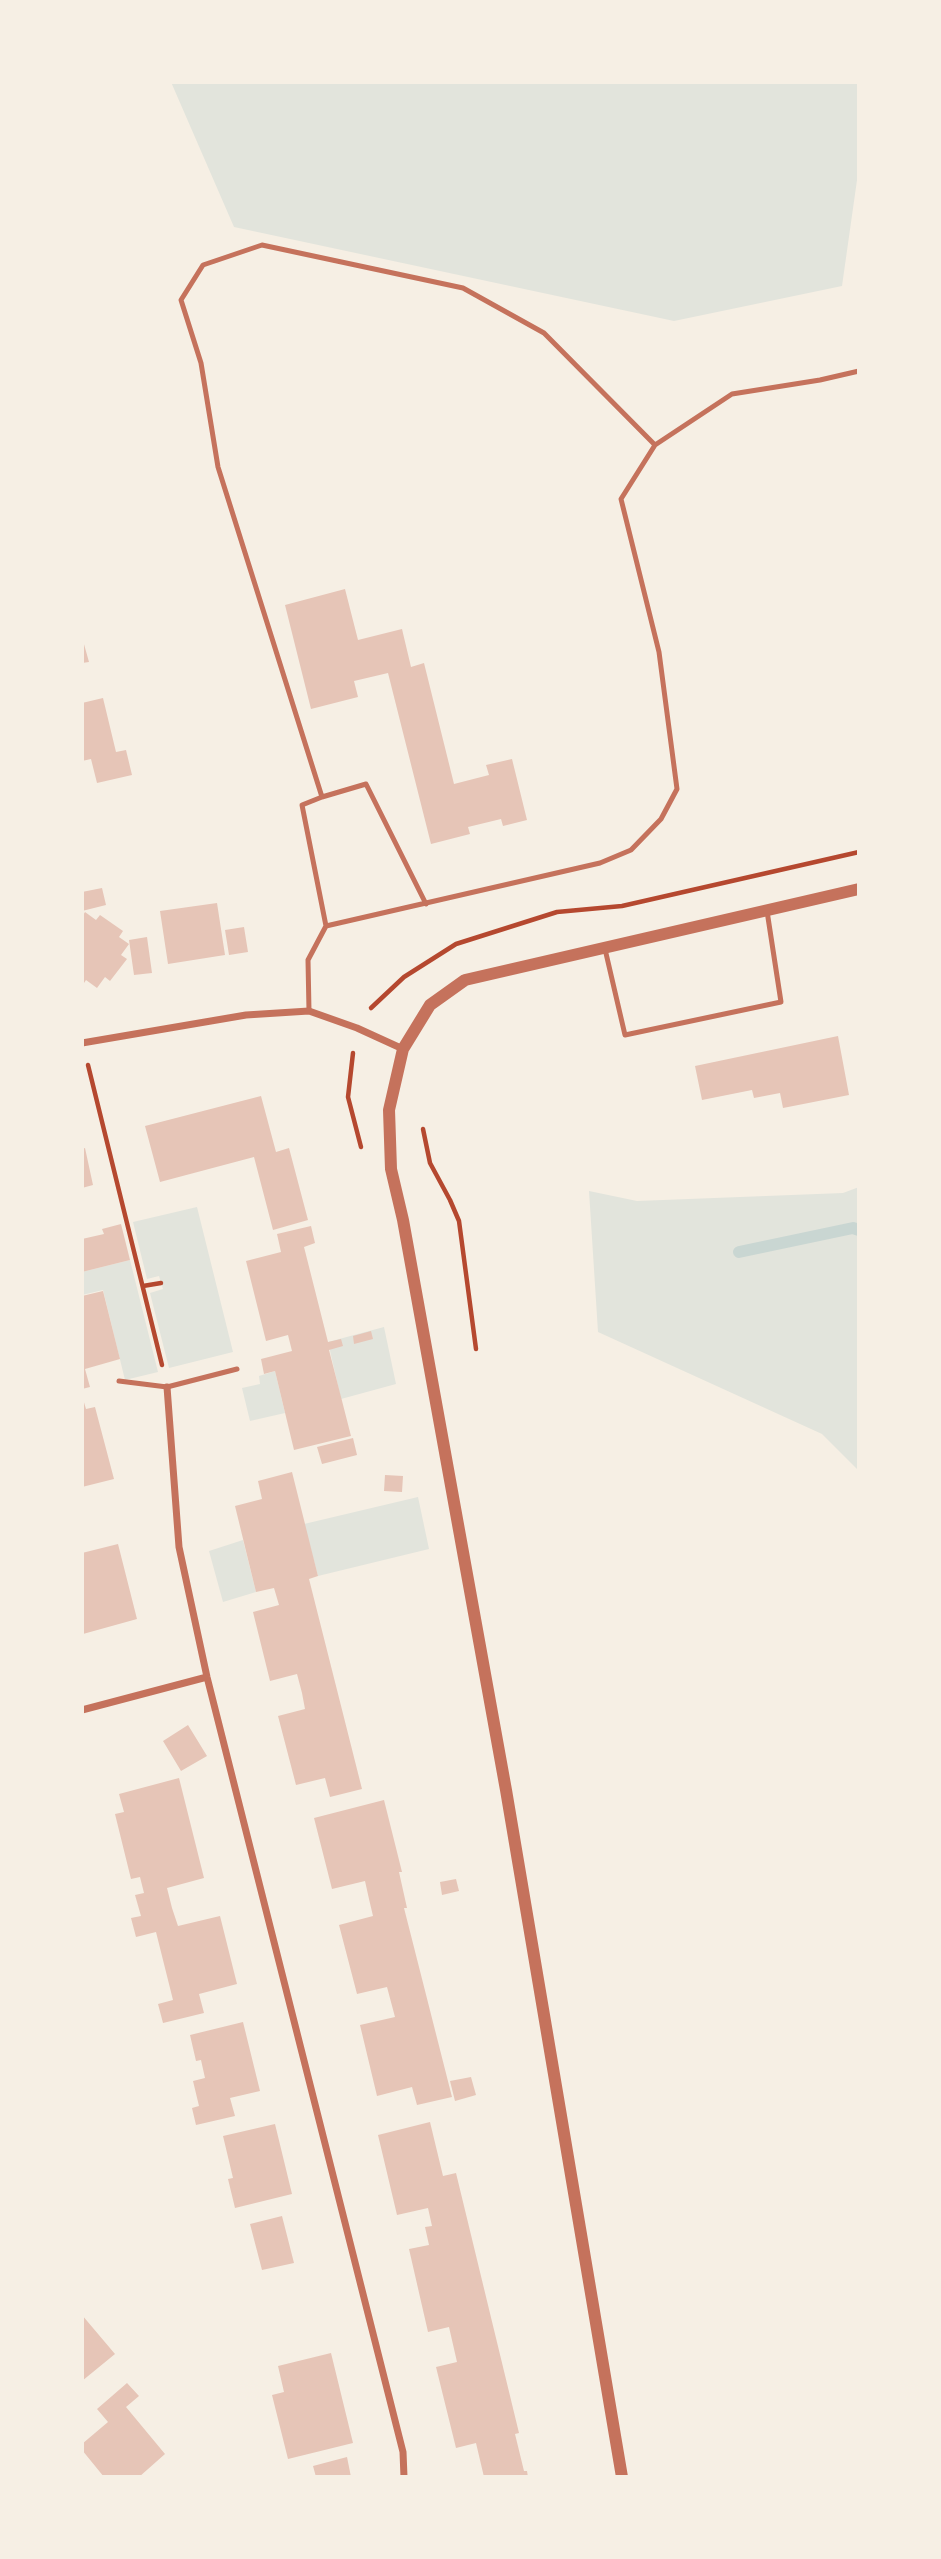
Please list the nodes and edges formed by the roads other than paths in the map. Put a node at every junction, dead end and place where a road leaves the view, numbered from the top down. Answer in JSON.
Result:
{"nodes":[{"id":1,"x":859,"y":370,"type":"edge"},
{"id":2,"x":655,"y":445,"type":"junction"},
{"id":3,"x":322,"y":797,"type":"junction"},
{"id":4,"x":859,"y":889,"type":"edge"},
{"id":5,"x":426,"y":904,"type":"junction"},
{"id":6,"x":767,"y":911,"type":"junction"},
{"id":7,"x":326,"y":926,"type":"junction"},
{"id":8,"x":605,"y":949,"type":"junction"},
{"id":9,"x":309,"y":1011,"type":"junction"},
{"id":10,"x":83,"y":1043,"type":"edge"},
{"id":11,"x":403,"y":1049,"type":"junction"},
{"id":12,"x":237,"y":1369,"type":"dead end"},
{"id":13,"x":119,"y":1381,"type":"dead end"},
{"id":14,"x":167,"y":1387,"type":"junction"},
{"id":15,"x":208,"y":1677,"type":"junction"},
{"id":16,"x":82,"y":1710,"type":"edge"},
{"id":17,"x":404,"y":2477,"type":"edge"},
{"id":18,"x":622,"y":2477,"type":"edge"}],
"edges":[{"from":1,"to":2,"type":"lane"},
{"from":2,"to":3,"type":"lane"},
{"from":2,"to":5,"type":"lane"},
{"from":3,"to":5,"type":"lane"},
{"from":3,"to":7,"type":"lane"},
{"from":4,"to":6,"type":"street"},
{"from":5,"to":7,"type":"lane"},
{"from":6,"to":8,"type":"street"},
{"from":6,"to":8,"type":"lane"},
{"from":7,"to":9,"type":"lane"},
{"from":8,"to":11,"type":"street"},
{"from":9,"to":10,"type":"street"},
{"from":9,"to":11,"type":"street"},
{"from":11,"to":18,"type":"street"},
{"from":12,"to":14,"type":"lane"},
{"from":13,"to":14,"type":"lane"},
{"from":14,"to":15,"type":"street"},
{"from":15,"to":16,"type":"street"},
{"from":15,"to":17,"type":"street"}]}
